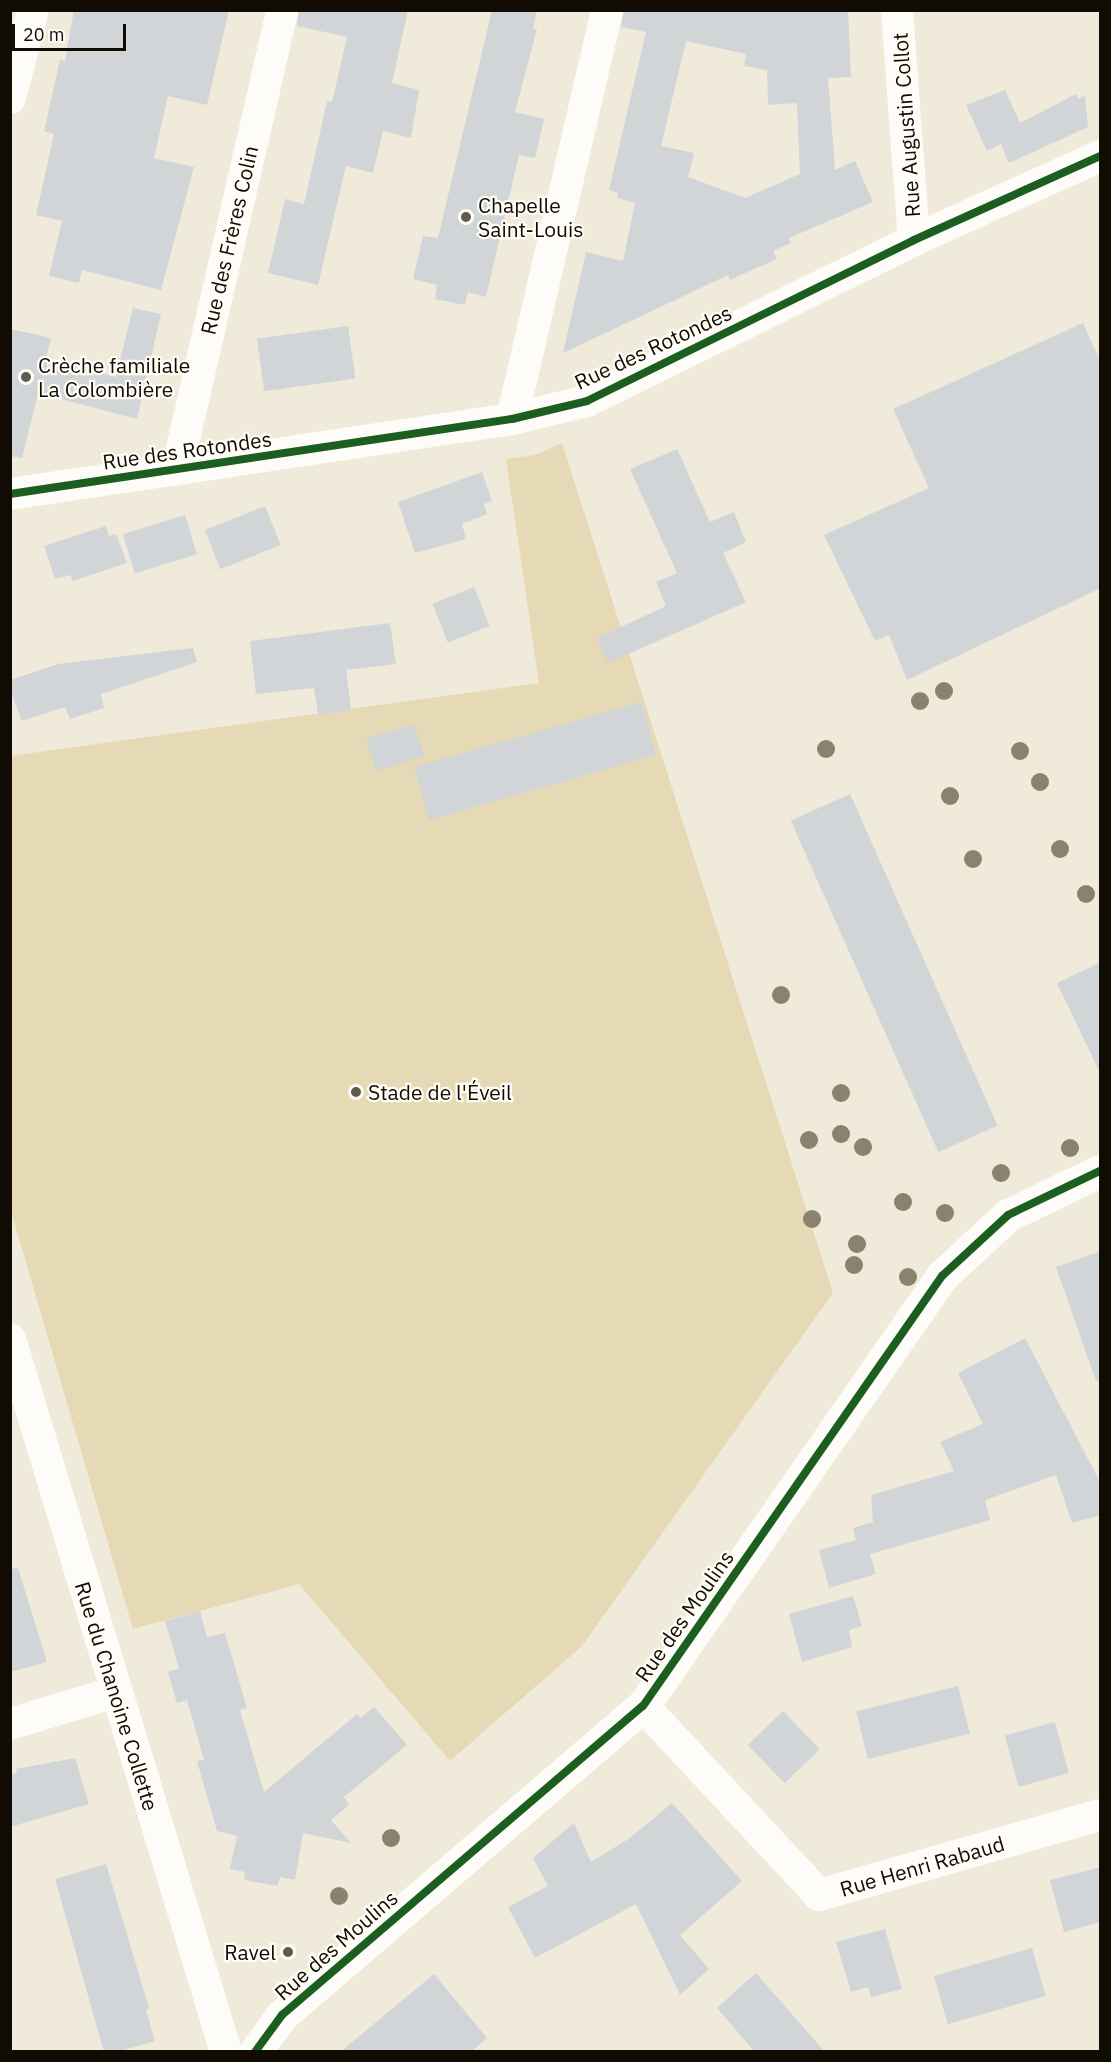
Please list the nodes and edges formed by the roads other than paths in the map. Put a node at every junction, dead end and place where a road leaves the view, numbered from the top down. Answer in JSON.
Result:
{"nodes":[{"id":1,"x":33,"y":10,"type":"edge"},
{"id":2,"x":282,"y":10,"type":"edge"},
{"id":3,"x":607,"y":10,"type":"edge"},
{"id":4,"x":897,"y":10,"type":"edge"},
{"id":5,"x":10,"y":98,"type":"edge"},
{"id":6,"x":1101,"y":156,"type":"edge"},
{"id":7,"x":914,"y":240,"type":"junction"},
{"id":8,"x":512,"y":419,"type":"junction"},
{"id":9,"x":177,"y":470,"type":"junction"},
{"id":10,"x":10,"y":494,"type":"edge"},
{"id":11,"x":1101,"y":1172,"type":"edge"},
{"id":12,"x":10,"y":1339,"type":"edge"},
{"id":13,"x":115,"y":1692,"type":"junction"},
{"id":14,"x":643,"y":1706,"type":"junction"},
{"id":15,"x":10,"y":1724,"type":"edge"},
{"id":16,"x":1101,"y":1815,"type":"edge"},
{"id":17,"x":226,"y":2052,"type":"edge"},
{"id":18,"x":255,"y":2052,"type":"edge"}],
"edges":[{"from":1,"to":5,"type":"street"},
{"from":2,"to":9,"type":"street","name":"Rue des Frères Colin"},
{"from":3,"to":8,"type":"street"},
{"from":4,"to":7,"type":"street","name":"Rue Augustin Collot"},
{"from":6,"to":7,"type":"street","name":"Rue des Rotondes"},
{"from":7,"to":8,"type":"street","name":"Rue des Rotondes"},
{"from":8,"to":9,"type":"street","name":"Rue des Rotondes"},
{"from":9,"to":10,"type":"street","name":"Rue des Rotondes"},
{"from":11,"to":14,"type":"street","name":"Rue des Moulins"},
{"from":12,"to":13,"type":"street","name":"Rue du Chanoine Collette"},
{"from":13,"to":15,"type":"street"},
{"from":13,"to":17,"type":"street","name":"Rue du Chanoine Collette"},
{"from":14,"to":16,"type":"street","name":"Rue Henri Rabaud"},
{"from":14,"to":18,"type":"street","name":"Rue des Moulins"}]}
